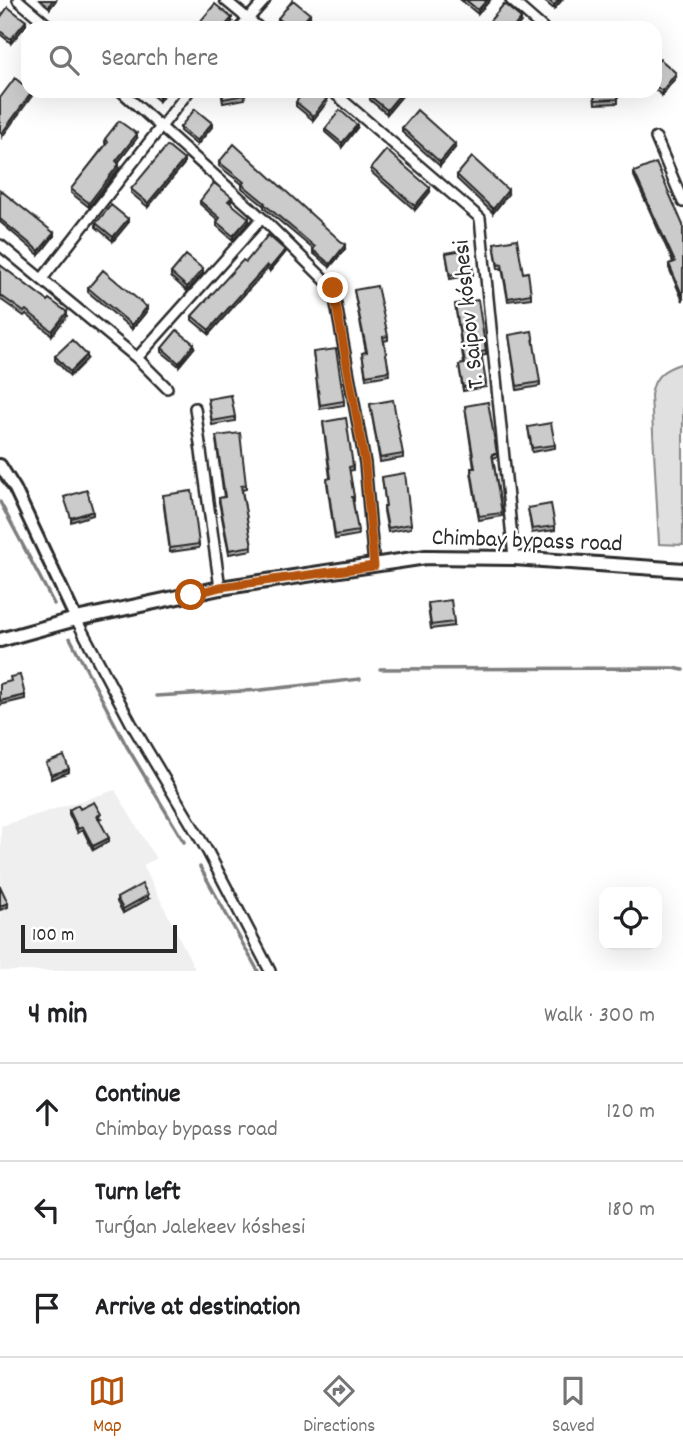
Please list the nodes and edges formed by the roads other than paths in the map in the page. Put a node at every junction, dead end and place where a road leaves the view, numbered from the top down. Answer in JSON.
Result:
{"nodes":[{"id":1,"x":18,"y":0,"type":"edge"},
{"id":2,"x":225,"y":0,"type":"edge"},
{"id":3,"x":265,"y":0,"type":"edge"},
{"id":4,"x":511,"y":0,"type":"edge"},
{"id":5,"x":248,"y":19,"type":"junction"},
{"id":6,"x":43,"y":21,"type":"edge"},
{"id":7,"x":250,"y":21,"type":"edge"},
{"id":8,"x":535,"y":21,"type":"edge"},
{"id":9,"x":129,"y":98,"type":"edge"},
{"id":10,"x":183,"y":98,"type":"edge"},
{"id":11,"x":340,"y":98,"type":"edge"},
{"id":12,"x":161,"y":126,"type":"junction"},
{"id":13,"x":656,"y":138,"type":"dead end"},
{"id":14,"x":683,"y":202,"type":"edge"},
{"id":15,"x":262,"y":218,"type":"junction"},
{"id":16,"x":0,"y":245,"type":"edge"},
{"id":17,"x":42,"y":279,"type":"junction"},
{"id":18,"x":137,"y":358,"type":"junction"},
{"id":19,"x":167,"y":388,"type":"dead end"},
{"id":20,"x":195,"y":408,"type":"dead end"},
{"id":21,"x":0,"y":465,"type":"edge"},
{"id":22,"x":514,"y":558,"type":"junction"},
{"id":23,"x":374,"y":566,"type":"junction"},
{"id":24,"x":683,"y":570,"type":"edge"},
{"id":25,"x":220,"y":587,"type":"junction"},
{"id":26,"x":76,"y":619,"type":"junction"},
{"id":27,"x":0,"y":640,"type":"edge"},
{"id":28,"x":270,"y":971,"type":"edge"}],
"edges":[{"from":1,"to":6,"type":"street"},
{"from":2,"to":5,"type":"street"},
{"from":3,"to":5,"type":"street"},
{"from":4,"to":8,"type":"street"},
{"from":5,"to":7,"type":"street"},
{"from":9,"to":12,"type":"street"},
{"from":10,"to":12,"type":"street"},
{"from":11,"to":22,"type":"street","name":"T. Saipov kóshesi"},
{"from":12,"to":15,"type":"street"},
{"from":12,"to":17,"type":"street"},
{"from":13,"to":14,"type":"street"},
{"from":15,"to":18,"type":"street"},
{"from":15,"to":23,"type":"street"},
{"from":16,"to":17,"type":"street"},
{"from":17,"to":18,"type":"street"},
{"from":18,"to":19,"type":"street"},
{"from":20,"to":25,"type":"street"},
{"from":21,"to":26,"type":"street"},
{"from":22,"to":23,"type":"main road","name":"Chimbay bypass road"},
{"from":22,"to":24,"type":"main road","name":"Chimbay bypass road"},
{"from":23,"to":25,"type":"main road","name":"Chimbay bypass road"},
{"from":25,"to":26,"type":"main road","name":"Chimbay bypass road"},
{"from":26,"to":27,"type":"main road","name":"Chimbay bypass road"},
{"from":26,"to":28,"type":"street"}]}
